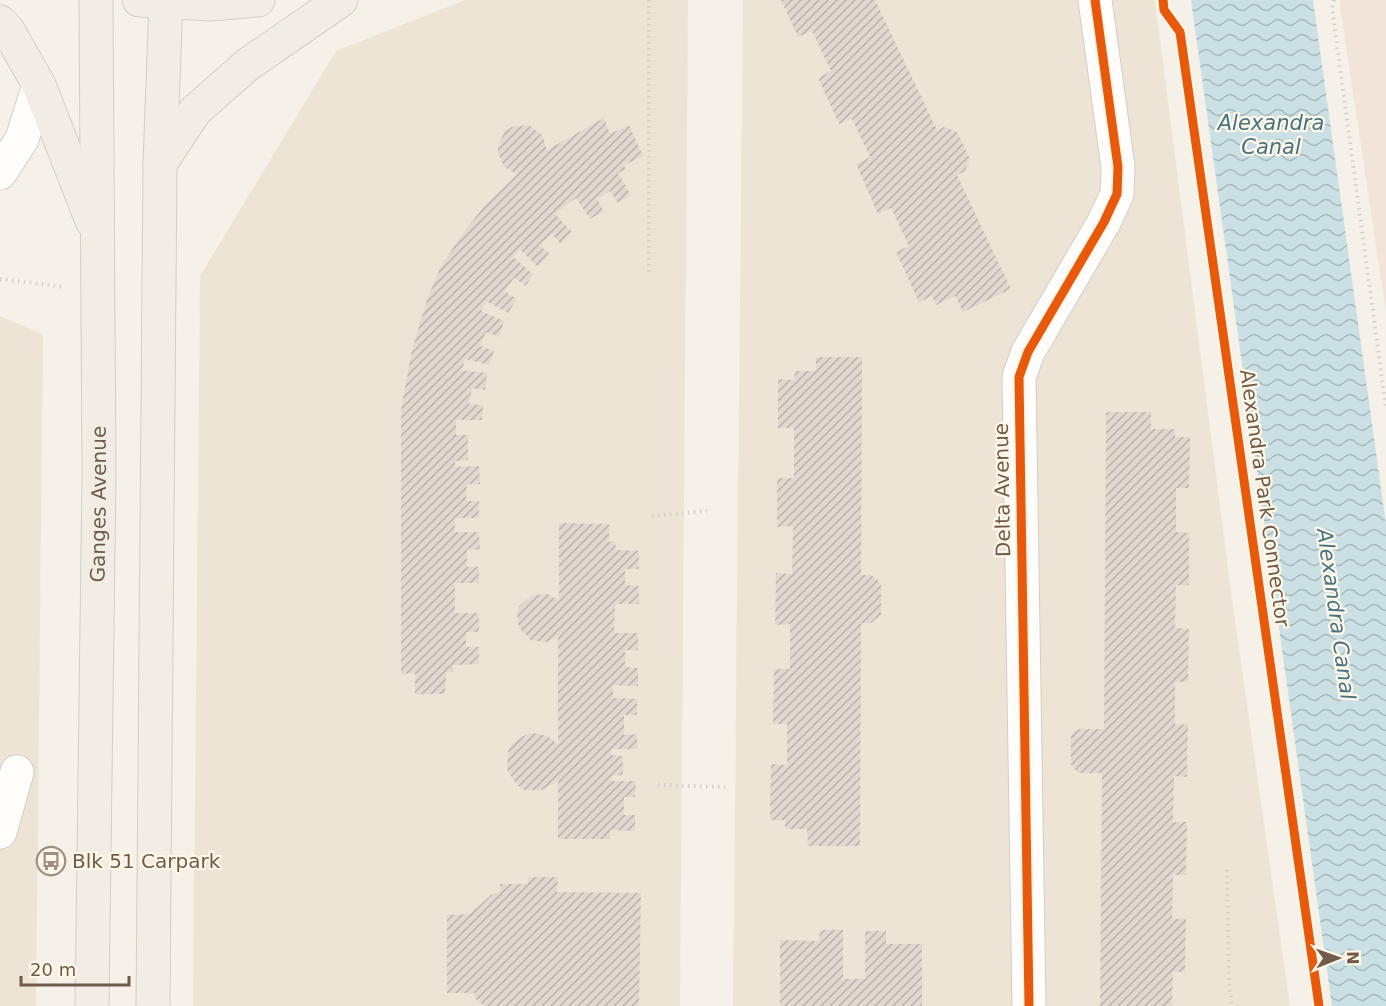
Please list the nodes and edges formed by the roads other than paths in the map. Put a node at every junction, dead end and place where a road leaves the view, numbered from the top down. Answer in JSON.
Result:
{"nodes":[{"id":1,"x":96,"y":0,"type":"edge"},
{"id":2,"x":258,"y":0,"type":"edge"},
{"id":3,"x":341,"y":0,"type":"edge"},
{"id":4,"x":1095,"y":0,"type":"edge"},
{"id":5,"x":157,"y":1,"type":"edge"},
{"id":6,"x":0,"y":22,"type":"edge"},
{"id":7,"x":39,"y":85,"type":"junction"},
{"id":8,"x":160,"y":164,"type":"junction"},
{"id":9,"x":0,"y":173,"type":"edge"},
{"id":10,"x":99,"y":236,"type":"junction"},
{"id":11,"x":17,"y":772,"type":"dead end"},
{"id":12,"x":0,"y":832,"type":"edge"},
{"id":13,"x":92,"y":1006,"type":"edge"},
{"id":14,"x":153,"y":1006,"type":"edge"},
{"id":15,"x":1029,"y":1006,"type":"edge"}],
"edges":[{"from":1,"to":10,"type":"main road","name":"Ganges Avenue"},
{"from":2,"to":5,"type":"main road"},
{"from":3,"to":8,"type":"main road"},
{"from":4,"to":15,"type":"street","name":"Delta Avenue"},
{"from":5,"to":8,"type":"main road"},
{"from":6,"to":7,"type":"main road"},
{"from":7,"to":9,"type":"street"},
{"from":7,"to":10,"type":"main road"},
{"from":8,"to":14,"type":"main road"},
{"from":10,"to":13,"type":"main road","name":"Ganges Avenue"},
{"from":11,"to":12,"type":"street"}]}
